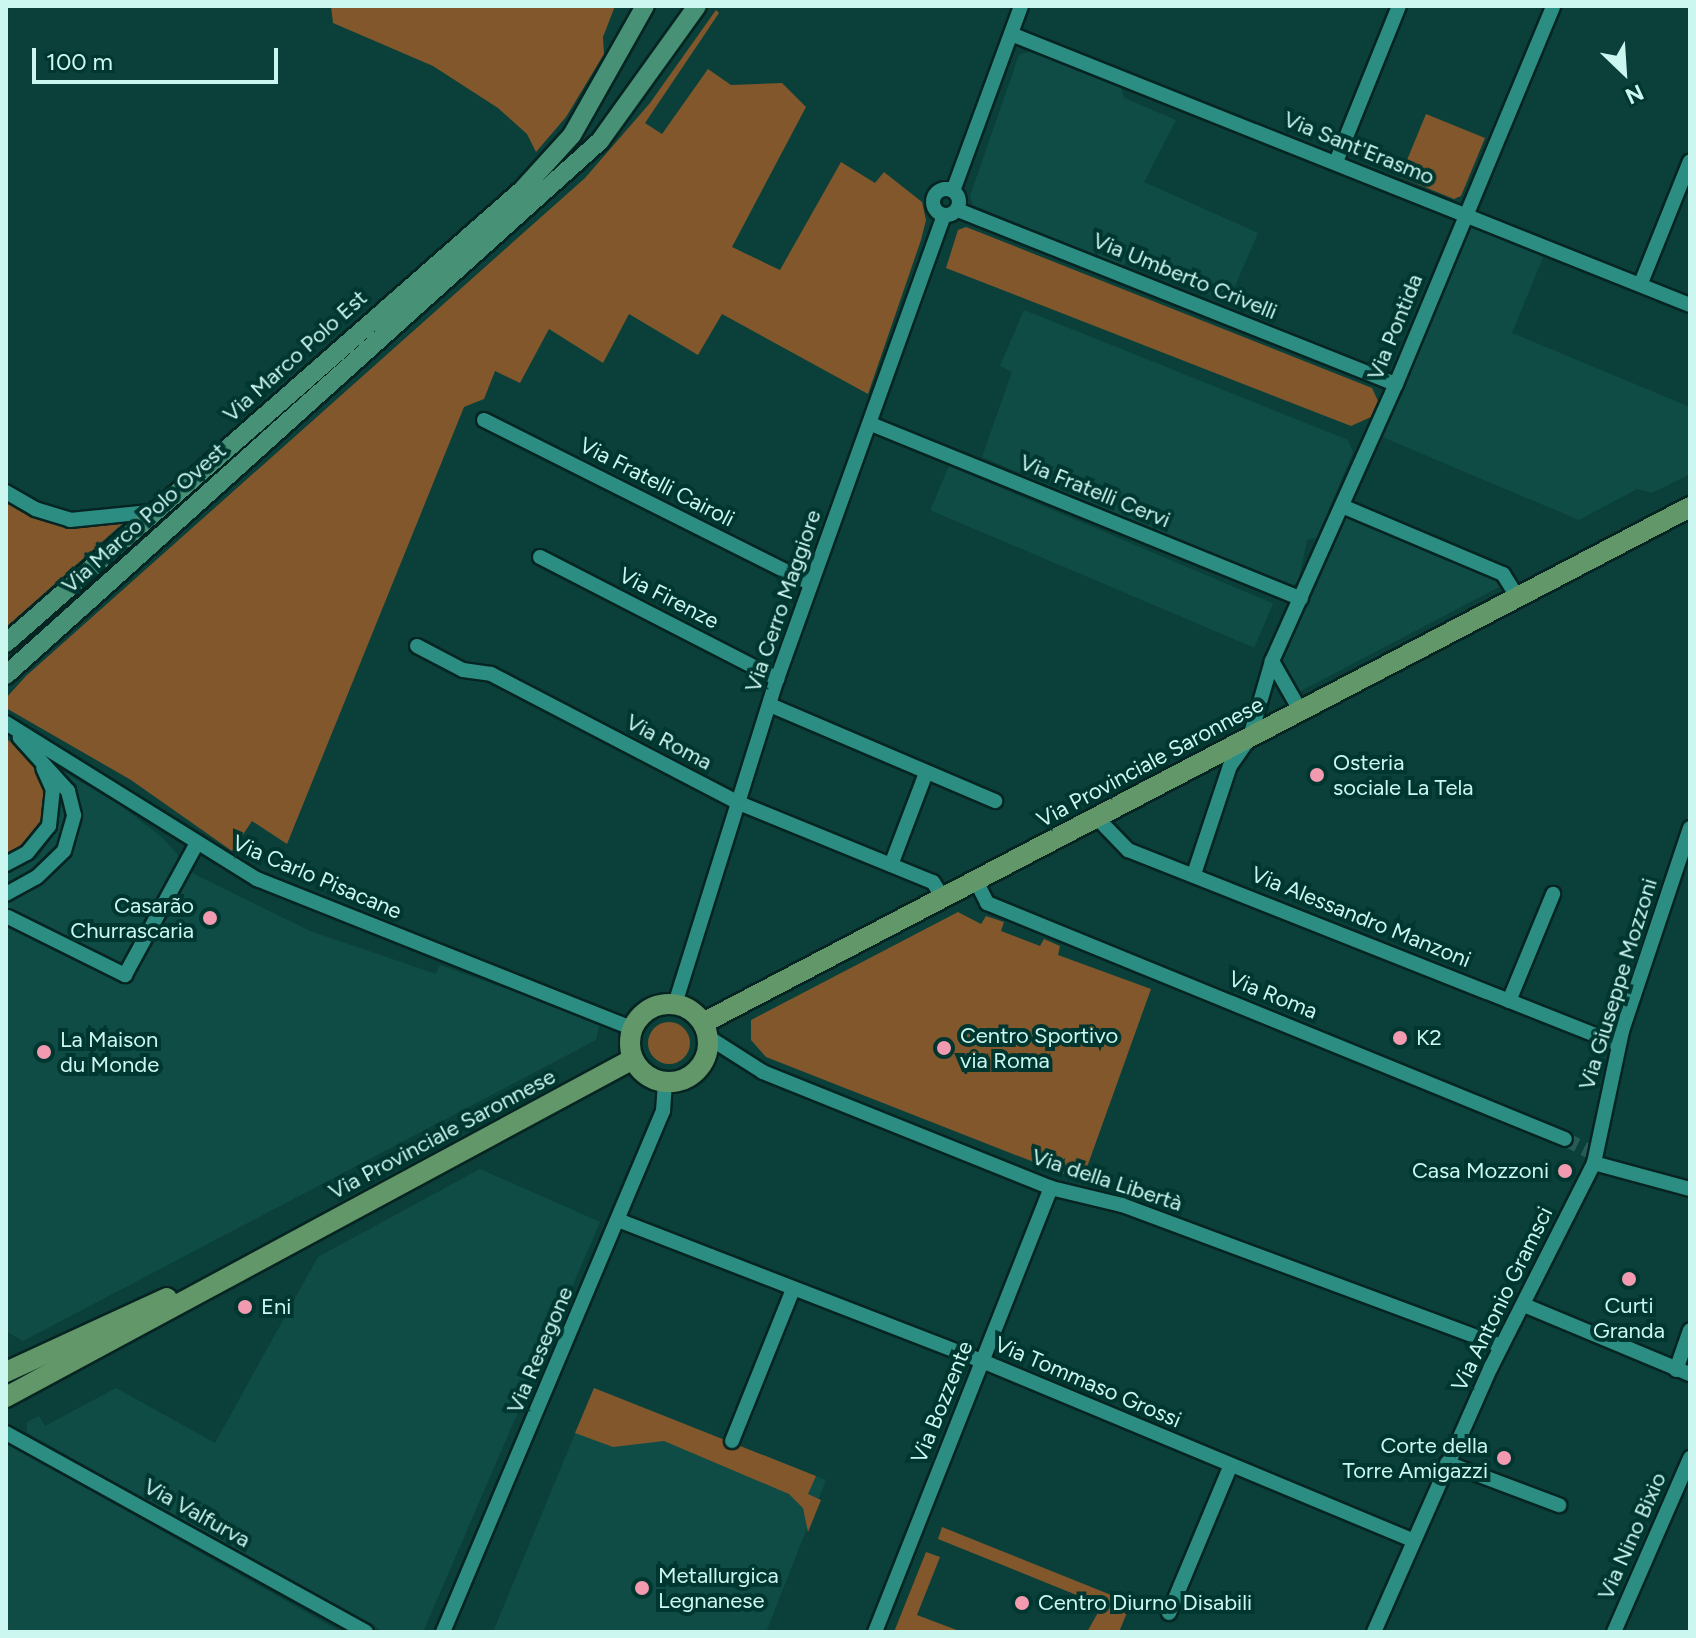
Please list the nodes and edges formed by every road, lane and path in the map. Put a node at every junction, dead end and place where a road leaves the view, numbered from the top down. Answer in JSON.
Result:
{"nodes":[{"id":1,"x":645,"y":6,"type":"edge"},
{"id":2,"x":697,"y":6,"type":"edge"},
{"id":3,"x":1021,"y":6,"type":"edge"},
{"id":4,"x":1399,"y":6,"type":"edge"},
{"id":5,"x":1553,"y":6,"type":"edge"},
{"id":6,"x":1011,"y":34,"type":"junction"},
{"id":7,"x":1690,"y":161,"type":"edge"},
{"id":8,"x":1336,"y":162,"type":"junction"},
{"id":9,"x":953,"y":191,"type":"junction"},
{"id":10,"x":951,"y":213,"type":"junction"},
{"id":11,"x":1464,"y":215,"type":"junction"},
{"id":12,"x":1641,"y":283,"type":"junction"},
{"id":13,"x":1690,"y":305,"type":"edge"},
{"id":14,"x":1396,"y":384,"type":"junction"},
{"id":15,"x":484,"y":420,"type":"dead end"},
{"id":16,"x":871,"y":424,"type":"junction"},
{"id":17,"x":6,"y":492,"type":"edge"},
{"id":18,"x":1690,"y":496,"type":"edge"},
{"id":19,"x":1342,"y":506,"type":"junction"},
{"id":20,"x":1690,"y":507,"type":"edge"},
{"id":21,"x":159,"y":511,"type":"junction"},
{"id":22,"x":1618,"y":541,"type":"junction"},
{"id":23,"x":540,"y":557,"type":"dead end"},
{"id":24,"x":810,"y":583,"type":"junction"},
{"id":25,"x":1516,"y":595,"type":"junction"},
{"id":26,"x":1301,"y":599,"type":"junction"},
{"id":27,"x":6,"y":643,"type":"edge"},
{"id":28,"x":417,"y":646,"type":"dead end"},
{"id":29,"x":1272,"y":661,"type":"junction"},
{"id":30,"x":6,"y":677,"type":"edge"},
{"id":31,"x":777,"y":679,"type":"junction"},
{"id":32,"x":770,"y":705,"type":"junction"},
{"id":33,"x":1300,"y":710,"type":"junction"},
{"id":34,"x":6,"y":724,"type":"edge"},
{"id":35,"x":1250,"y":737,"type":"junction"},
{"id":36,"x":40,"y":760,"type":"junction"},
{"id":37,"x":926,"y":773,"type":"junction"},
{"id":38,"x":995,"y":801,"type":"dead end"},
{"id":39,"x":739,"y":803,"type":"junction"},
{"id":40,"x":1097,"y":818,"type":"junction"},
{"id":41,"x":1690,"y":831,"type":"edge"},
{"id":42,"x":196,"y":845,"type":"junction"},
{"id":43,"x":6,"y":864,"type":"edge"},
{"id":44,"x":891,"y":865,"type":"junction"},
{"id":45,"x":1194,"y":874,"type":"junction"},
{"id":46,"x":976,"y":881,"type":"junction"},
{"id":47,"x":1553,"y":894,"type":"dead end"},
{"id":48,"x":6,"y":897,"type":"edge"},
{"id":49,"x":943,"y":898,"type":"junction"},
{"id":50,"x":7,"y":918,"type":"edge"},
{"id":51,"x":1509,"y":1001,"type":"junction"},
{"id":52,"x":675,"y":1004,"type":"junction"},
{"id":53,"x":632,"y":1028,"type":"junction"},
{"id":54,"x":705,"y":1030,"type":"junction"},
{"id":55,"x":1618,"y":1044,"type":"junction"},
{"id":56,"x":633,"y":1059,"type":"junction"},
{"id":57,"x":665,"y":1082,"type":"junction"},
{"id":58,"x":1565,"y":1139,"type":"tunnel mouth"},
{"id":59,"x":1594,"y":1159,"type":"junction"},
{"id":60,"x":1051,"y":1188,"type":"junction"},
{"id":61,"x":1690,"y":1189,"type":"edge"},
{"id":62,"x":618,"y":1220,"type":"junction"},
{"id":63,"x":273,"y":1252,"type":"junction"},
{"id":64,"x":793,"y":1289,"type":"junction"},
{"id":65,"x":1524,"y":1305,"type":"junction"},
{"id":66,"x":1690,"y":1330,"type":"edge"},
{"id":67,"x":1501,"y":1346,"type":"junction"},
{"id":68,"x":982,"y":1361,"type":"junction"},
{"id":69,"x":11,"y":1367,"type":"edge"},
{"id":70,"x":1683,"y":1372,"type":"edge"},
{"id":71,"x":6,"y":1397,"type":"edge"},
{"id":72,"x":6,"y":1433,"type":"edge"},
{"id":73,"x":732,"y":1441,"type":"dead end"},
{"id":74,"x":1690,"y":1458,"type":"edge"},
{"id":75,"x":1447,"y":1463,"type":"junction"},
{"id":76,"x":1230,"y":1467,"type":"junction"},
{"id":77,"x":1559,"y":1505,"type":"dead end"},
{"id":78,"x":1413,"y":1540,"type":"junction"},
{"id":79,"x":1169,"y":1613,"type":"dead end"},
{"id":80,"x":366,"y":1632,"type":"edge"},
{"id":81,"x":443,"y":1632,"type":"edge"},
{"id":82,"x":875,"y":1632,"type":"edge"},
{"id":83,"x":1374,"y":1632,"type":"edge"},
{"id":84,"x":1614,"y":1632,"type":"edge"}],
"edges":[{"from":1,"to":21,"type":"street","name":"Via Marco Polo Est"},
{"from":2,"to":30,"type":"street","name":"Via Marco Polo Ovest"},
{"from":3,"to":6,"type":"street"},
{"from":4,"to":8,"type":"street"},
{"from":5,"to":11,"type":"street","name":"Via Pontida"},
{"from":6,"to":8,"type":"street","name":"Via Sant'Erasmo"},
{"from":6,"to":9,"type":"street"},
{"from":7,"to":12,"type":"street"},
{"from":8,"to":11,"type":"street","name":"Via Sant'Erasmo"},
{"from":9,"to":10,"type":"street"},
{"from":9,"to":10,"type":"street"},
{"from":10,"to":14,"type":"street","name":"Via Umberto Crivelli"},
{"from":10,"to":16,"type":"street","name":"Via Cerro Maggiore"},
{"from":11,"to":12,"type":"street","name":"Via Sant'Erasmo"},
{"from":11,"to":14,"type":"street","name":"Via Pontida"},
{"from":12,"to":13,"type":"street","name":"Via Sant'Erasmo"},
{"from":14,"to":19,"type":"street","name":"Via Pontida"},
{"from":15,"to":24,"type":"street","name":"Via Fratelli Cairoli"},
{"from":16,"to":24,"type":"street","name":"Via Cerro Maggiore"},
{"from":16,"to":26,"type":"street","name":"Via Fratelli Cervi"},
{"from":17,"to":21,"type":"street"},
{"from":18,"to":22,"type":"main road","name":"Via Provinciale Saronnese"},
{"from":19,"to":25,"type":"street"},
{"from":19,"to":26,"type":"street","name":"Via Pontida"},
{"from":20,"to":22,"type":"main road","name":"Via Provinciale Saronnese"},
{"from":21,"to":27,"type":"street","name":"Via Marco Polo Est"},
{"from":22,"to":25,"type":"main road","name":"Via Provinciale Saronnese"},
{"from":23,"to":31,"type":"street","name":"Via Firenze"},
{"from":24,"to":31,"type":"street","name":"Via Cerro Maggiore"},
{"from":25,"to":33,"type":"main road","name":"Via Provinciale Saronnese"},
{"from":26,"to":29,"type":"street","name":"Via Pontida"},
{"from":28,"to":39,"type":"street","name":"Via Roma"},
{"from":29,"to":33,"type":"street"},
{"from":29,"to":35,"type":"street","name":"Via Pontida"},
{"from":31,"to":32,"type":"street","name":"Via Cerro Maggiore"},
{"from":32,"to":37,"type":"street"},
{"from":32,"to":39,"type":"street","name":"Via Cerro Maggiore"},
{"from":33,"to":35,"type":"main road","name":"Via Provinciale Saronnese"},
{"from":34,"to":36,"type":"street"},
{"from":34,"to":42,"type":"street","name":"Via Carlo Pisacane"},
{"from":35,"to":40,"type":"main road","name":"Via Provinciale Saronnese"},
{"from":35,"to":45,"type":"street","name":"Via Pontida"},
{"from":36,"to":43,"type":"street"},
{"from":36,"to":48,"type":"street"},
{"from":37,"to":38,"type":"street"},
{"from":37,"to":44,"type":"street"},
{"from":39,"to":44,"type":"street","name":"Via Roma"},
{"from":39,"to":52,"type":"street","name":"Via Cerro Maggiore"},
{"from":40,"to":45,"type":"street","name":"Via Alessandro Manzoni"},
{"from":40,"to":46,"type":"main road","name":"Via Provinciale Saronnese"},
{"from":41,"to":55,"type":"street","name":"Via Giuseppe Mozzoni"},
{"from":42,"to":50,"type":"street"},
{"from":42,"to":53,"type":"street","name":"Via Carlo Pisacane"},
{"from":44,"to":49,"type":"street","name":"Via Roma"},
{"from":45,"to":51,"type":"street","name":"Via Alessandro Manzoni"},
{"from":46,"to":49,"type":"main road","name":"Via Provinciale Saronnese"},
{"from":46,"to":58,"type":"street","name":"Via Roma"},
{"from":47,"to":51,"type":"street"},
{"from":48,"to":50,"type":"street"},
{"from":49,"to":54,"type":"main road","name":"Via Provinciale Saronnese"},
{"from":51,"to":55,"type":"street","name":"Via Alessandro Manzoni"},
{"from":52,"to":53,"type":"main road"},
{"from":52,"to":54,"type":"main road"},
{"from":53,"to":56,"type":"main road"},
{"from":54,"to":57,"type":"main road"},
{"from":54,"to":60,"type":"street","name":"Via della Libertà"},
{"from":55,"to":59,"type":"street","name":"Via Giuseppe Mozzoni"},
{"from":56,"to":57,"type":"main road"},
{"from":56,"to":63,"type":"main road","name":"Via Provinciale Saronnese"},
{"from":57,"to":62,"type":"street","name":"Via Resegone"},
{"from":59,"to":61,"type":"street"},
{"from":59,"to":65,"type":"street","name":"Via Antonio Gramsci"},
{"from":60,"to":67,"type":"street","name":"Via della Libertà"},
{"from":60,"to":68,"type":"street","name":"Via Bozzente"},
{"from":62,"to":64,"type":"street","name":"Via Tommaso Grossi"},
{"from":62,"to":81,"type":"street","name":"Via Resegone"},
{"from":63,"to":69,"type":"main road","name":"Via Provinciale Saronnese"},
{"from":63,"to":71,"type":"main road","name":"Via Provinciale Saronnese"},
{"from":64,"to":68,"type":"street","name":"Via Tommaso Grossi"},
{"from":64,"to":73,"type":"street"},
{"from":65,"to":67,"type":"street","name":"Via Antonio Gramsci"},
{"from":65,"to":70,"type":"street"},
{"from":66,"to":70,"type":"street"},
{"from":67,"to":75,"type":"street","name":"Via Antonio Gramsci"},
{"from":68,"to":76,"type":"street","name":"Via Tommaso Grossi"},
{"from":68,"to":82,"type":"street","name":"Via Bozzente"},
{"from":72,"to":80,"type":"street","name":"Via Valfurva"},
{"from":74,"to":84,"type":"street","name":"Via Nino Bixio"},
{"from":75,"to":77,"type":"street"},
{"from":75,"to":78,"type":"street","name":"Via Antonio Gramsci"},
{"from":76,"to":78,"type":"street","name":"Via Tommaso Grossi"},
{"from":76,"to":79,"type":"street"},
{"from":78,"to":83,"type":"street","name":"Via Antonio Gramsci"}]}
